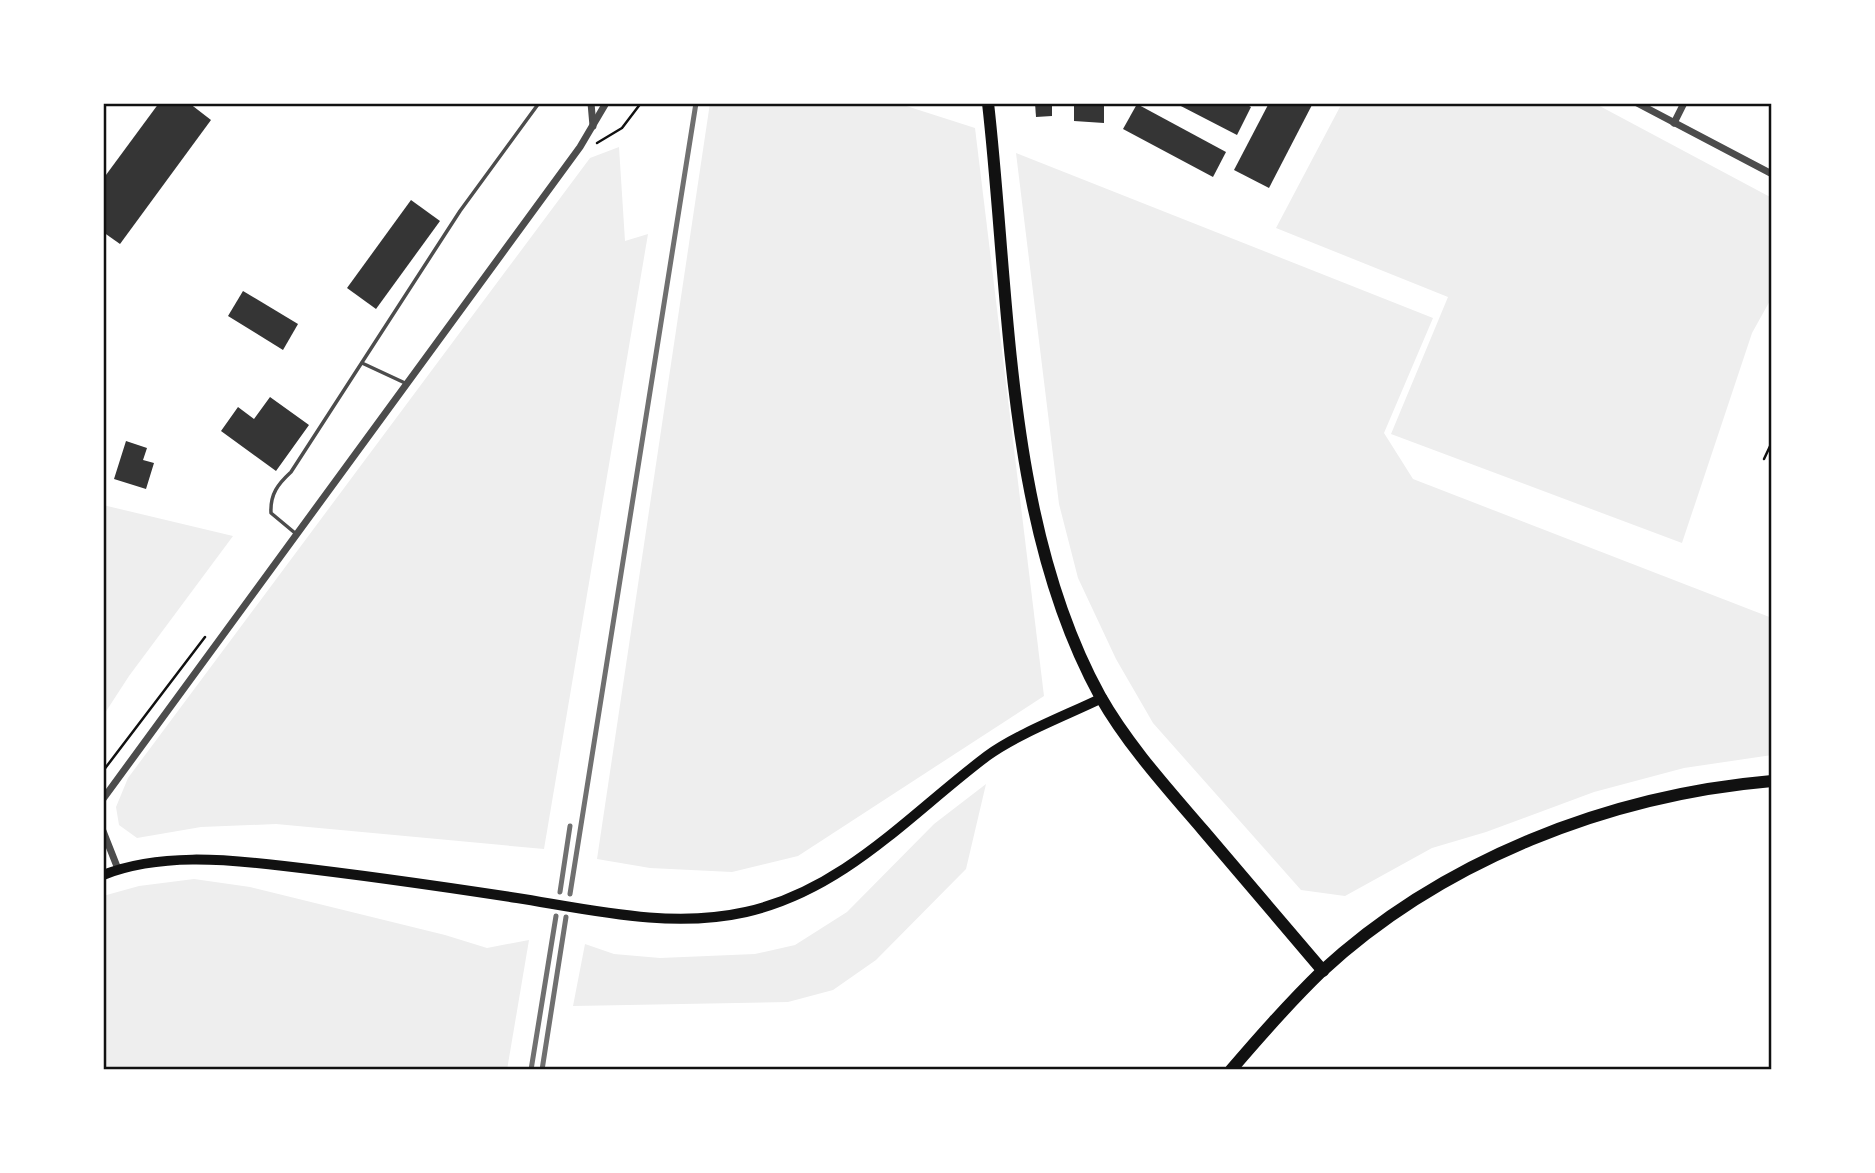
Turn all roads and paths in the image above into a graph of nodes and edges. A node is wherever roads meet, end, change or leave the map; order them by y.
1 (539, 103) edge
2 (591, 103) edge
3 (606, 103) edge
4 (641, 103) edge
5 (988, 103) edge
6 (1637, 103) edge
7 (1684, 103) edge
8 (1674, 123) junction
9 (592, 130) junction
10 (580, 147) junction
11 (1772, 174) edge
12 (362, 363) junction
13 (406, 383) junction
14 (1772, 442) edge
15 (1764, 459) dead end
16 (295, 533) junction
17 (208, 634) dead end
18 (1102, 698) junction
19 (103, 771) edge
20 (1772, 781) edge
21 (103, 799) edge
22 (103, 831) edge
23 (118, 869) junction
24 (103, 875) edge
25 (1323, 971) junction
26 (1231, 1070) edge

1 - 12 lane
2 - 9 street
3 - 9 street
4 - 10 path
5 - 18 main road
6 - 8 street
7 - 8 street
8 - 11 street
9 - 10 street
10 - 13 street
12 - 13 lane
12 - 16 lane
13 - 16 street
14 - 15 path
16 - 21 street
17 - 19 path
18 - 23 main road
18 - 25 main road
20 - 25 main road
22 - 23 street
23 - 24 main road
25 - 26 main road

